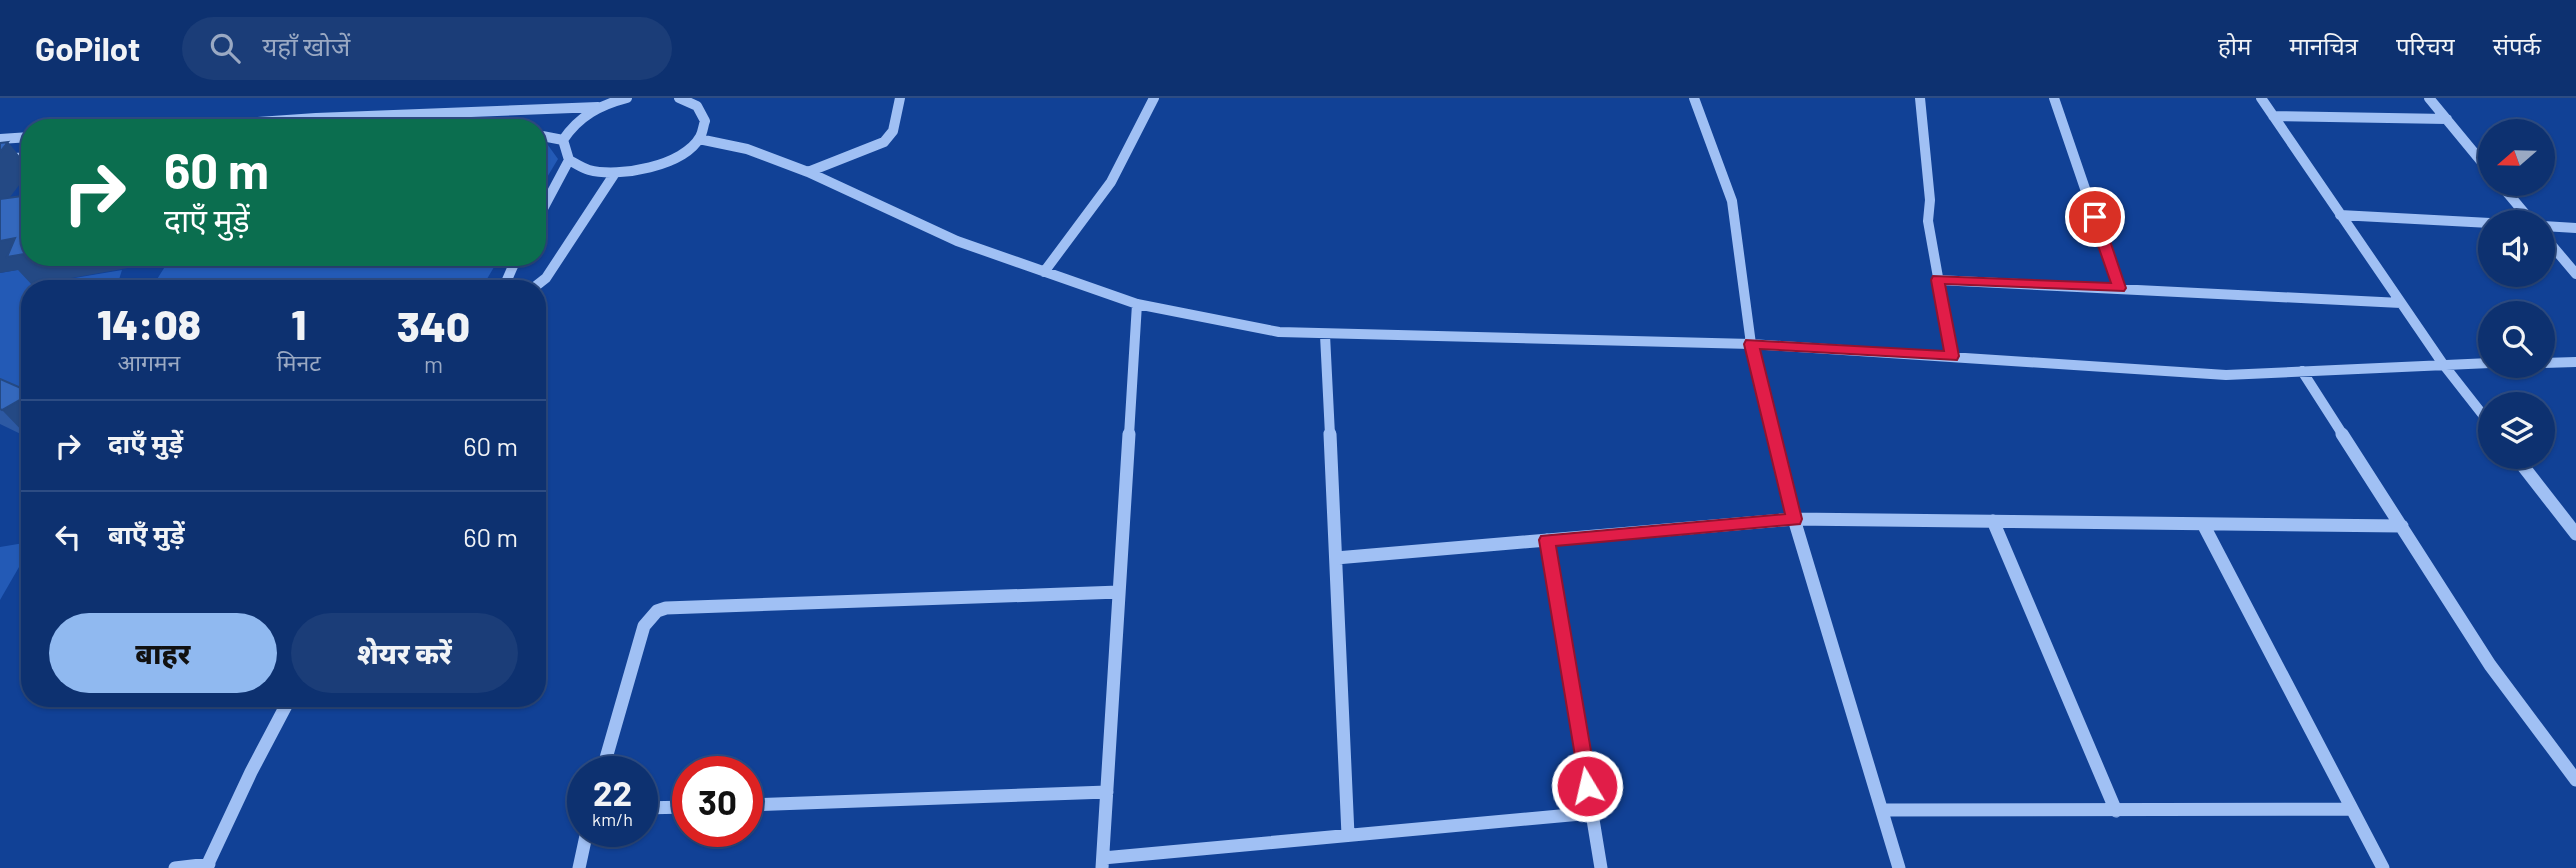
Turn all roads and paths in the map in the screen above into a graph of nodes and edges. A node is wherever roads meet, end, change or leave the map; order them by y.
1 (627, 98) edge
2 (679, 98) edge
3 (900, 98) edge
4 (1154, 98) edge
5 (1694, 98) edge
6 (1920, 98) edge
7 (2054, 98) edge
8 (2261, 98) edge
9 (2429, 98) edge
10 (617, 99) edge
11 (598, 107) junction
12 (2273, 116) junction
13 (302, 119) edge
14 (2447, 119) junction
15 (546, 137) edge
16 (21, 138) edge
17 (0, 139) edge
18 (699, 139) junction
19 (564, 140) junction
20 (2478, 157) edge
21 (21, 158) edge
22 (0, 159) edge
23 (569, 160) junction
24 (615, 173) junction
25 (808, 173) junction
26 (2510, 196) edge
27 (546, 203) edge
28 (2522, 210) edge
29 (2340, 215) junction
30 (2478, 222) edge
31 (2555, 227) edge
32 (2576, 228) edge
33 (2555, 249) edge
34 (1044, 272) junction
35 (2576, 274) edge
36 (544, 280) edge
37 (1937, 280) junction
38 (2119, 288) junction
39 (2401, 303) junction
40 (1137, 304) junction
41 (1325, 335) junction
42 (1751, 344) junction
43 (1952, 356) junction
44 (2576, 362) edge
45 (2478, 363) edge
46 (2555, 363) edge
47 (2443, 364) junction
48 (2301, 371) junction
49 (2478, 409) edge
50 (2525, 469) edge
51 (1794, 519) junction
52 (1993, 522) junction
53 (2203, 524) junction
54 (2402, 526) junction
55 (2576, 534) edge
56 (1547, 540) junction
57 (1336, 558) junction
58 (1119, 592) junction
59 (285, 707) edge
60 (606, 756) edge
61 (2576, 780) edge
62 (1107, 792) junction
63 (763, 804) edge
64 (2352, 809) junction
65 (1882, 810) junction
66 (2116, 811) junction
67 (1592, 813) junction
68 (1348, 835) junction
69 (584, 847) edge
70 (1102, 863) edge
71 (208, 866) edge
72 (175, 868) edge
73 (579, 868) edge
74 (1601, 868) edge
75 (1899, 868) edge
76 (2383, 868) edge

1 - 10 street
2 - 18 street
3 - 25 street
4 - 34 street
5 - 42 street
6 - 37 street
7 - 38 street
8 - 12 street
9 - 14 street
10 - 11 street
11 - 13 street
11 - 19 street
12 - 14 street
12 - 29 street
14 - 20 street
15 - 19 street
16 - 17 street
18 - 24 street
18 - 25 street
19 - 23 street
21 - 22 street
23 - 24 street
23 - 27 street
24 - 36 street
25 - 34 street
26 - 28 street
29 - 30 street
29 - 39 street
31 - 32 street
33 - 35 street
34 - 40 street
37 - 38 street
37 - 43 street
38 - 39 street
39 - 47 street
40 - 41 street
40 - 58 street
41 - 42 street
41 - 57 street
42 - 43 street
42 - 51 street
43 - 48 street
44 - 46 street
45 - 47 street
47 - 48 street
47 - 49 street
48 - 54 street
50 - 55 street
51 - 52 street
51 - 56 street
51 - 65 street
52 - 53 street
52 - 66 street
53 - 54 street
53 - 64 street
54 - 61 street
56 - 57 street
56 - 67 street
57 - 68 street
58 - 60 street
58 - 62 street
59 - 71 street
62 - 63 street
62 - 70 street
64 - 66 street
64 - 76 street
65 - 66 street
65 - 75 street
67 - 68 street
67 - 74 street
68 - 70 street
69 - 73 street
71 - 72 street

